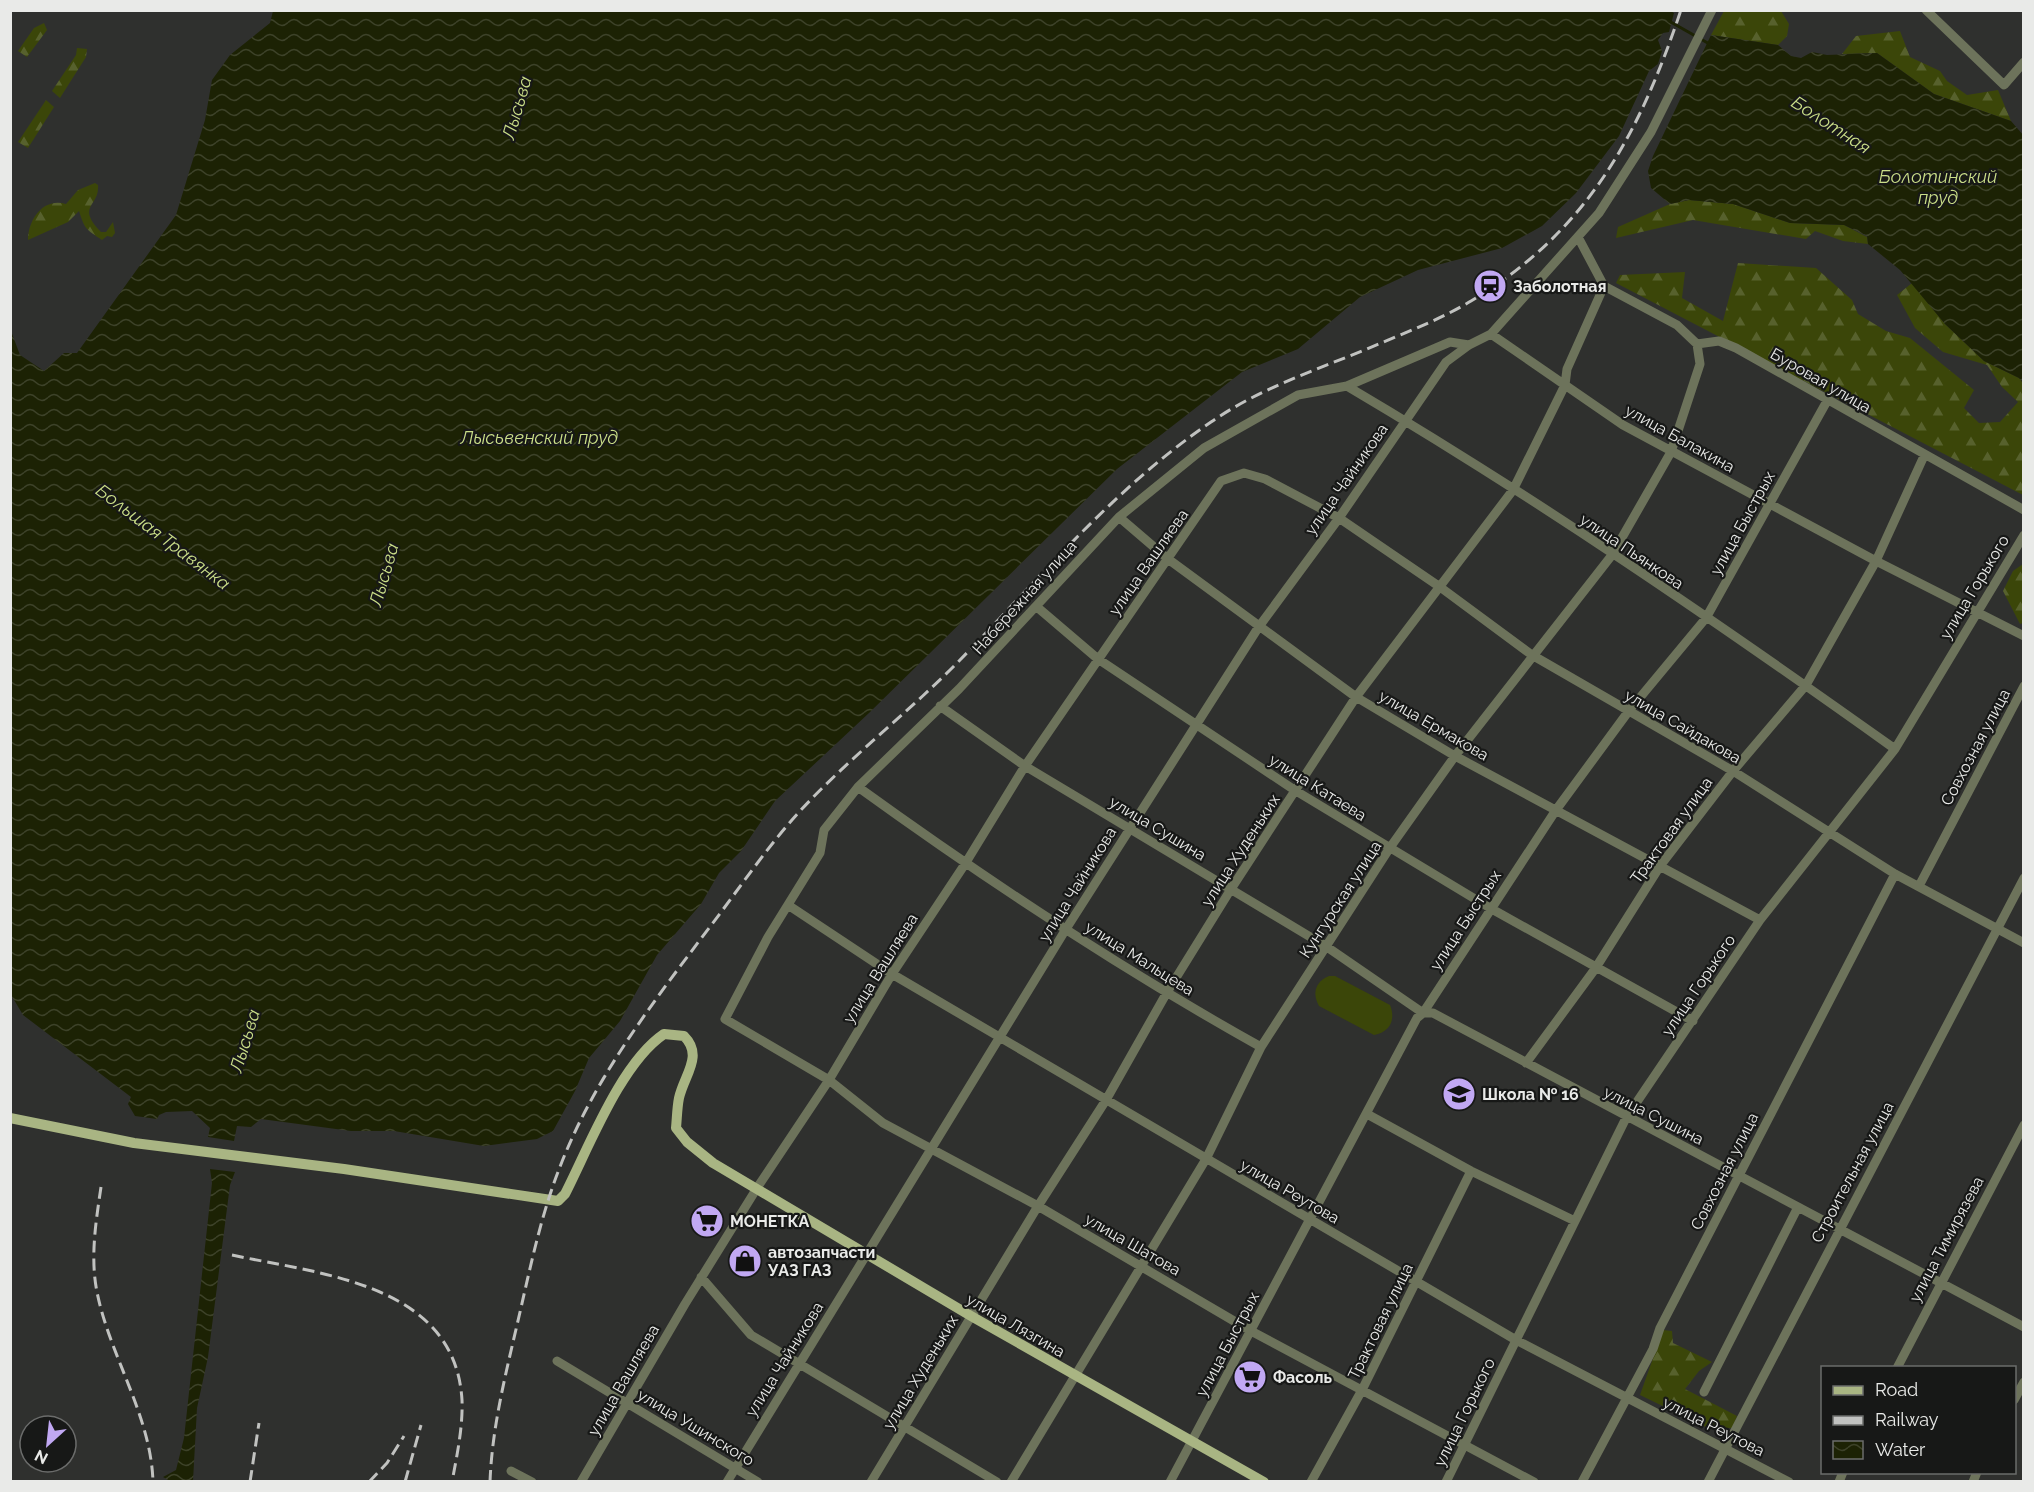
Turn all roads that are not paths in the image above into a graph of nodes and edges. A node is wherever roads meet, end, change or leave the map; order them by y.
1 (1926, 10) edge
2 (1710, 13) edge
3 (2024, 62) edge
4 (1578, 237) junction
5 (1604, 286) junction
6 (1491, 334) junction
7 (1697, 344) junction
8 (1469, 345) junction
9 (1565, 385) junction
10 (1347, 386) junction
11 (1827, 401) junction
12 (1406, 420) junction
13 (1671, 452) junction
14 (1924, 456) junction
15 (1221, 481) joint
16 (1513, 490) junction
17 (1770, 505) junction
18 (2024, 510) edge
19 (1119, 517) junction
20 (1339, 518) junction
21 (2024, 535) edge
22 (1612, 555) junction
23 (1168, 559) junction
24 (1876, 561) junction
25 (1440, 587) junction
26 (1037, 608) junction
27 (1976, 611) junction
28 (1706, 618) junction
29 (1258, 628) junction
30 (2024, 636) edge
31 (1532, 655) junction
32 (1098, 659) junction
33 (1806, 685) junction
34 (2024, 686) edge
35 (1356, 697) junction
36 (940, 706) junction
37 (1628, 712) junction
38 (1197, 727) junction
39 (1896, 749) junction
40 (1455, 756) junction
41 (1025, 766) junction
42 (1733, 771) junction
43 (858, 788) junction
44 (1296, 791) junction
45 (1556, 810) junction
46 (1130, 829) junction
47 (1829, 832) junction
48 (1389, 849) junction
49 (965, 864) junction
50 (1660, 866) junction
51 (1895, 874) junction
52 (2024, 878) edge
53 (1919, 886) junction
54 (1231, 889) junction
55 (788, 905) junction
56 (1490, 908) junction
57 (1760, 920) junction
58 (1066, 929) junction
59 (1997, 929) junction
60 (2024, 944) edge
61 (1327, 947) junction
62 (1595, 969) junction
63 (892, 974) junction
64 (1166, 993) junction
65 (1424, 1013) junction
66 (725, 1019) joint
67 (1693, 1021) junction
68 (1001, 1037) junction
69 (1261, 1047) junction
70 (1526, 1063) junction
71 (829, 1080) junction
72 (1106, 1100) junction
73 (1367, 1114) junction
74 (10, 1118) edge
75 (1626, 1118) junction
76 (2024, 1125) edge
77 (932, 1148) junction
78 (1206, 1160) junction
79 (1471, 1171) junction
80 (1739, 1175) junction
81 (757, 1188) junction
82 (1038, 1206) junction
83 (1798, 1207) junction
84 (1310, 1220) junction
85 (1575, 1221) junction
86 (1839, 1229) junction
87 (867, 1254) junction
88 (1140, 1266) junction
89 (701, 1277) junction
90 (1416, 1281) junction
91 (1939, 1284) junction
92 (971, 1317) junction
93 (2024, 1327) edge
94 (1251, 1331) junction
95 (1516, 1340) junction
96 (557, 1361) dead end
97 (799, 1363) junction
98 (1898, 1366) edge
99 (1077, 1376) junction
100 (2024, 1382) edge
101 (1362, 1390) junction
102 (1704, 1392) dead end
103 (2016, 1396) edge
104 (1627, 1398) junction
105 (626, 1404) junction
106 (904, 1427) junction
107 (1192, 1441) junction
108 (1465, 1445) junction
109 (1725, 1449) junction
110 (735, 1467) junction
111 (512, 1471) dead end
112 (532, 1482) edge
113 (581, 1482) edge
114 (727, 1482) edge
115 (758, 1482) edge
116 (871, 1482) edge
117 (997, 1482) edge
118 (1011, 1482) edge
119 (1170, 1482) edge
120 (1264, 1482) edge
121 (1311, 1482) edge
122 (1446, 1482) edge
123 (1534, 1482) edge
124 (1582, 1482) edge
125 (1708, 1482) edge
126 (1789, 1482) edge

1 - 3 street
2 - 4 street
4 - 5 street
4 - 6 street
5 - 7 street
5 - 9 street, улица Худеньких
6 - 8 street, улица Чайникова
6 - 9 street, улица Балакина
7 - 11 street, Буровая улица
7 - 13 street, Кунгурская улица
8 - 10 street, Набережная улица
8 - 12 street, улица Чайникова
9 - 13 street, улица Балакина
9 - 16 street, улица Худеньких
10 - 12 street, улица Пьянкова
10 - 19 street, Набережная улица
11 - 14 street, Буровая улица
11 - 17 street, улица Быстрых
12 - 16 street, улица Пьянкова
12 - 20 street, улица Чайникова
13 - 17 street, улица Балакина
13 - 22 street, Кунгурская улица
14 - 18 street, Буровая улица
14 - 24 street, Трактовая улица
15 - 20 street, улица Сайдакова
15 - 23 street, улица Вашляева
16 - 22 street, улица Пьянкова
16 - 25 street, улица Худеньких
17 - 24 street, улица Балакина
17 - 28 street, улица Быстрых
19 - 23 street, улица Ермакова
19 - 26 street, Набережная улица
20 - 25 street, улица Сайдакова
20 - 29 street, улица Чайникова
21 - 27 street, улица Горького
22 - 28 street, улица Пьянкова
22 - 31 street, Кунгурская улица
23 - 29 street, улица Ермакова
23 - 32 street, улица Вашляева
24 - 27 street, улица Балакина
24 - 33 street, Трактовая улица
25 - 31 street, улица Сайдакова
25 - 35 street, улица Худеньких
26 - 32 street, улица Катаева
26 - 36 street, Набережная улица
27 - 30 street, улица Балакина
27 - 39 street, улица Горького
28 - 33 street, улица Пьянкова
28 - 37 street, улица Быстрых
29 - 35 street, улица Ермакова
29 - 38 street, улица Чайникова
31 - 37 street, улица Сайдакова
31 - 40 street, Кунгурская улица
32 - 38 street, улица Катаева
32 - 41 street, улица Вашляева
33 - 39 street, улица Пьянкова
33 - 42 street, Трактовая улица
34 - 53 street, Совхозная улица
35 - 40 street, улица Ермакова
35 - 44 street, улица Худеньких
36 - 41 street, улица Сушина
36 - 43 street, Набережная улица
37 - 42 street, улица Сайдакова
37 - 45 street, улица Быстрых
38 - 44 street, улица Катаева
38 - 46 street, улица Чайникова
39 - 47 street, улица Горького
40 - 45 street, улица Ермакова
40 - 48 street, Кунгурская улица
41 - 46 street, улица Сушина
41 - 49 street, улица Вашляева
42 - 47 street, улица Сайдакова
42 - 50 street, Трактовая улица
43 - 49 street, улица Мальцева
43 - 55 street, Набережная улица
44 - 48 street, улица Катаева
44 - 54 street, улица Худеньких
45 - 50 street, улица Ермакова
45 - 56 street, улица Быстрых
46 - 54 street, улица Сушина
46 - 58 street, улица Чайникова
47 - 51 street, улица Сайдакова
47 - 57 street, улица Горького
48 - 56 street, улица Катаева
48 - 61 street, Кунгурская улица
49 - 58 street, улица Мальцева
49 - 63 street, улица Вашляева
50 - 57 street, улица Ермакова
50 - 62 street, Трактовая улица
51 - 53 street, улица Сайдакова
51 - 80 street, Совхозная улица
52 - 59 street, Строительная улица
53 - 59 street, улица Сайдакова
54 - 61 street, улица Сушина
54 - 64 street, улица Худеньких
55 - 63 street, улица Реутова
55 - 66 street, Набережная улица
56 - 62 street, улица Катаева
56 - 65 street, улица Быстрых
57 - 67 street, улица Горького
58 - 64 street, улица Мальцева
58 - 68 street, улица Чайникова
59 - 60 street, улица Сайдакова
59 - 86 street, Строительная улица
61 - 65 street, улица Сушина
61 - 69 street, Кунгурская улица
62 - 67 street, улица Катаева
62 - 70 street, Трактовая улица
63 - 68 street, улица Реутова
63 - 71 street, улица Вашляева
64 - 69 street, улица Мальцева
64 - 72 street, улица Худеньких
65 - 70 street, улица Сушина
65 - 73 street, улица Быстрых
66 - 71 street, улица Шатова
67 - 75 street, улица Горького
68 - 72 street, улица Реутова
68 - 77 street, улица Чайникова
69 - 78 street, Кунгурская улица
70 - 75 street, улица Сушина
71 - 77 street, улица Шатова
71 - 81 street, улица Вашляева
72 - 78 street, улица Реутова
72 - 82 street, улица Худеньких
73 - 79 street
73 - 84 street, улица Быстрых
74 - 81 main road, улица Лязгина
75 - 80 street, улица Сушина
75 - 85 street, улица Горького
76 - 91 street, улица Тимирязева
77 - 82 street, улица Шатова
77 - 87 street, улица Чайникова
78 - 84 street, улица Реутова
78 - 88 street, Кунгурская улица
79 - 85 street
79 - 90 street, Трактовая улица
80 - 83 street, улица Сушина
80 - 104 street, Совхозная улица
81 - 87 main road, улица Лязгина
81 - 89 street, улица Вашляева
82 - 88 street, улица Шатова
82 - 92 street, улица Худеньких
83 - 86 street, улица Сушина
83 - 102 street
84 - 90 street, улица Реутова
84 - 94 street, улица Быстрых
85 - 95 street, улица Горького
86 - 91 street, улица Сушина
86 - 109 street, Строительная улица
87 - 92 main road, улица Лязгина
87 - 97 street, улица Чайникова
88 - 94 street, улица Шатова
88 - 99 street, Кунгурская улица
89 - 97 street
89 - 105 street, улица Вашляева
90 - 95 street, улица Реутова
90 - 101 street, Трактовая улица
91 - 93 street, улица Сушина
91 - 98 street, улица Тимирязева
92 - 99 main road, улица Лязгина
92 - 106 street, улица Худеньких
94 - 101 street, улица Шатова
94 - 107 street, улица Быстрых
95 - 104 street, улица Реутова
95 - 108 street, улица Горького
96 - 105 street, улица Ушинского
97 - 106 street
97 - 110 street, улица Чайникова
99 - 107 main road, улица Лязгина
99 - 118 street, Кунгурская улица
100 - 103 street
101 - 108 street, улица Шатова
101 - 121 street, Трактовая улица
104 - 109 street, улица Реутова
104 - 124 street, Совхозная улица
105 - 110 street, улица Ушинского
105 - 113 street, улица Вашляева
106 - 116 street, улица Худеньких
106 - 117 street
107 - 119 street, улица Быстрых
107 - 120 main road, улица Лязгина
108 - 122 street, улица Горького
108 - 123 street, улица Шатова
109 - 125 street, Строительная улица
109 - 126 street, улица Реутова
110 - 114 street, улица Чайникова
110 - 115 street, улица Ушинского
111 - 112 street

